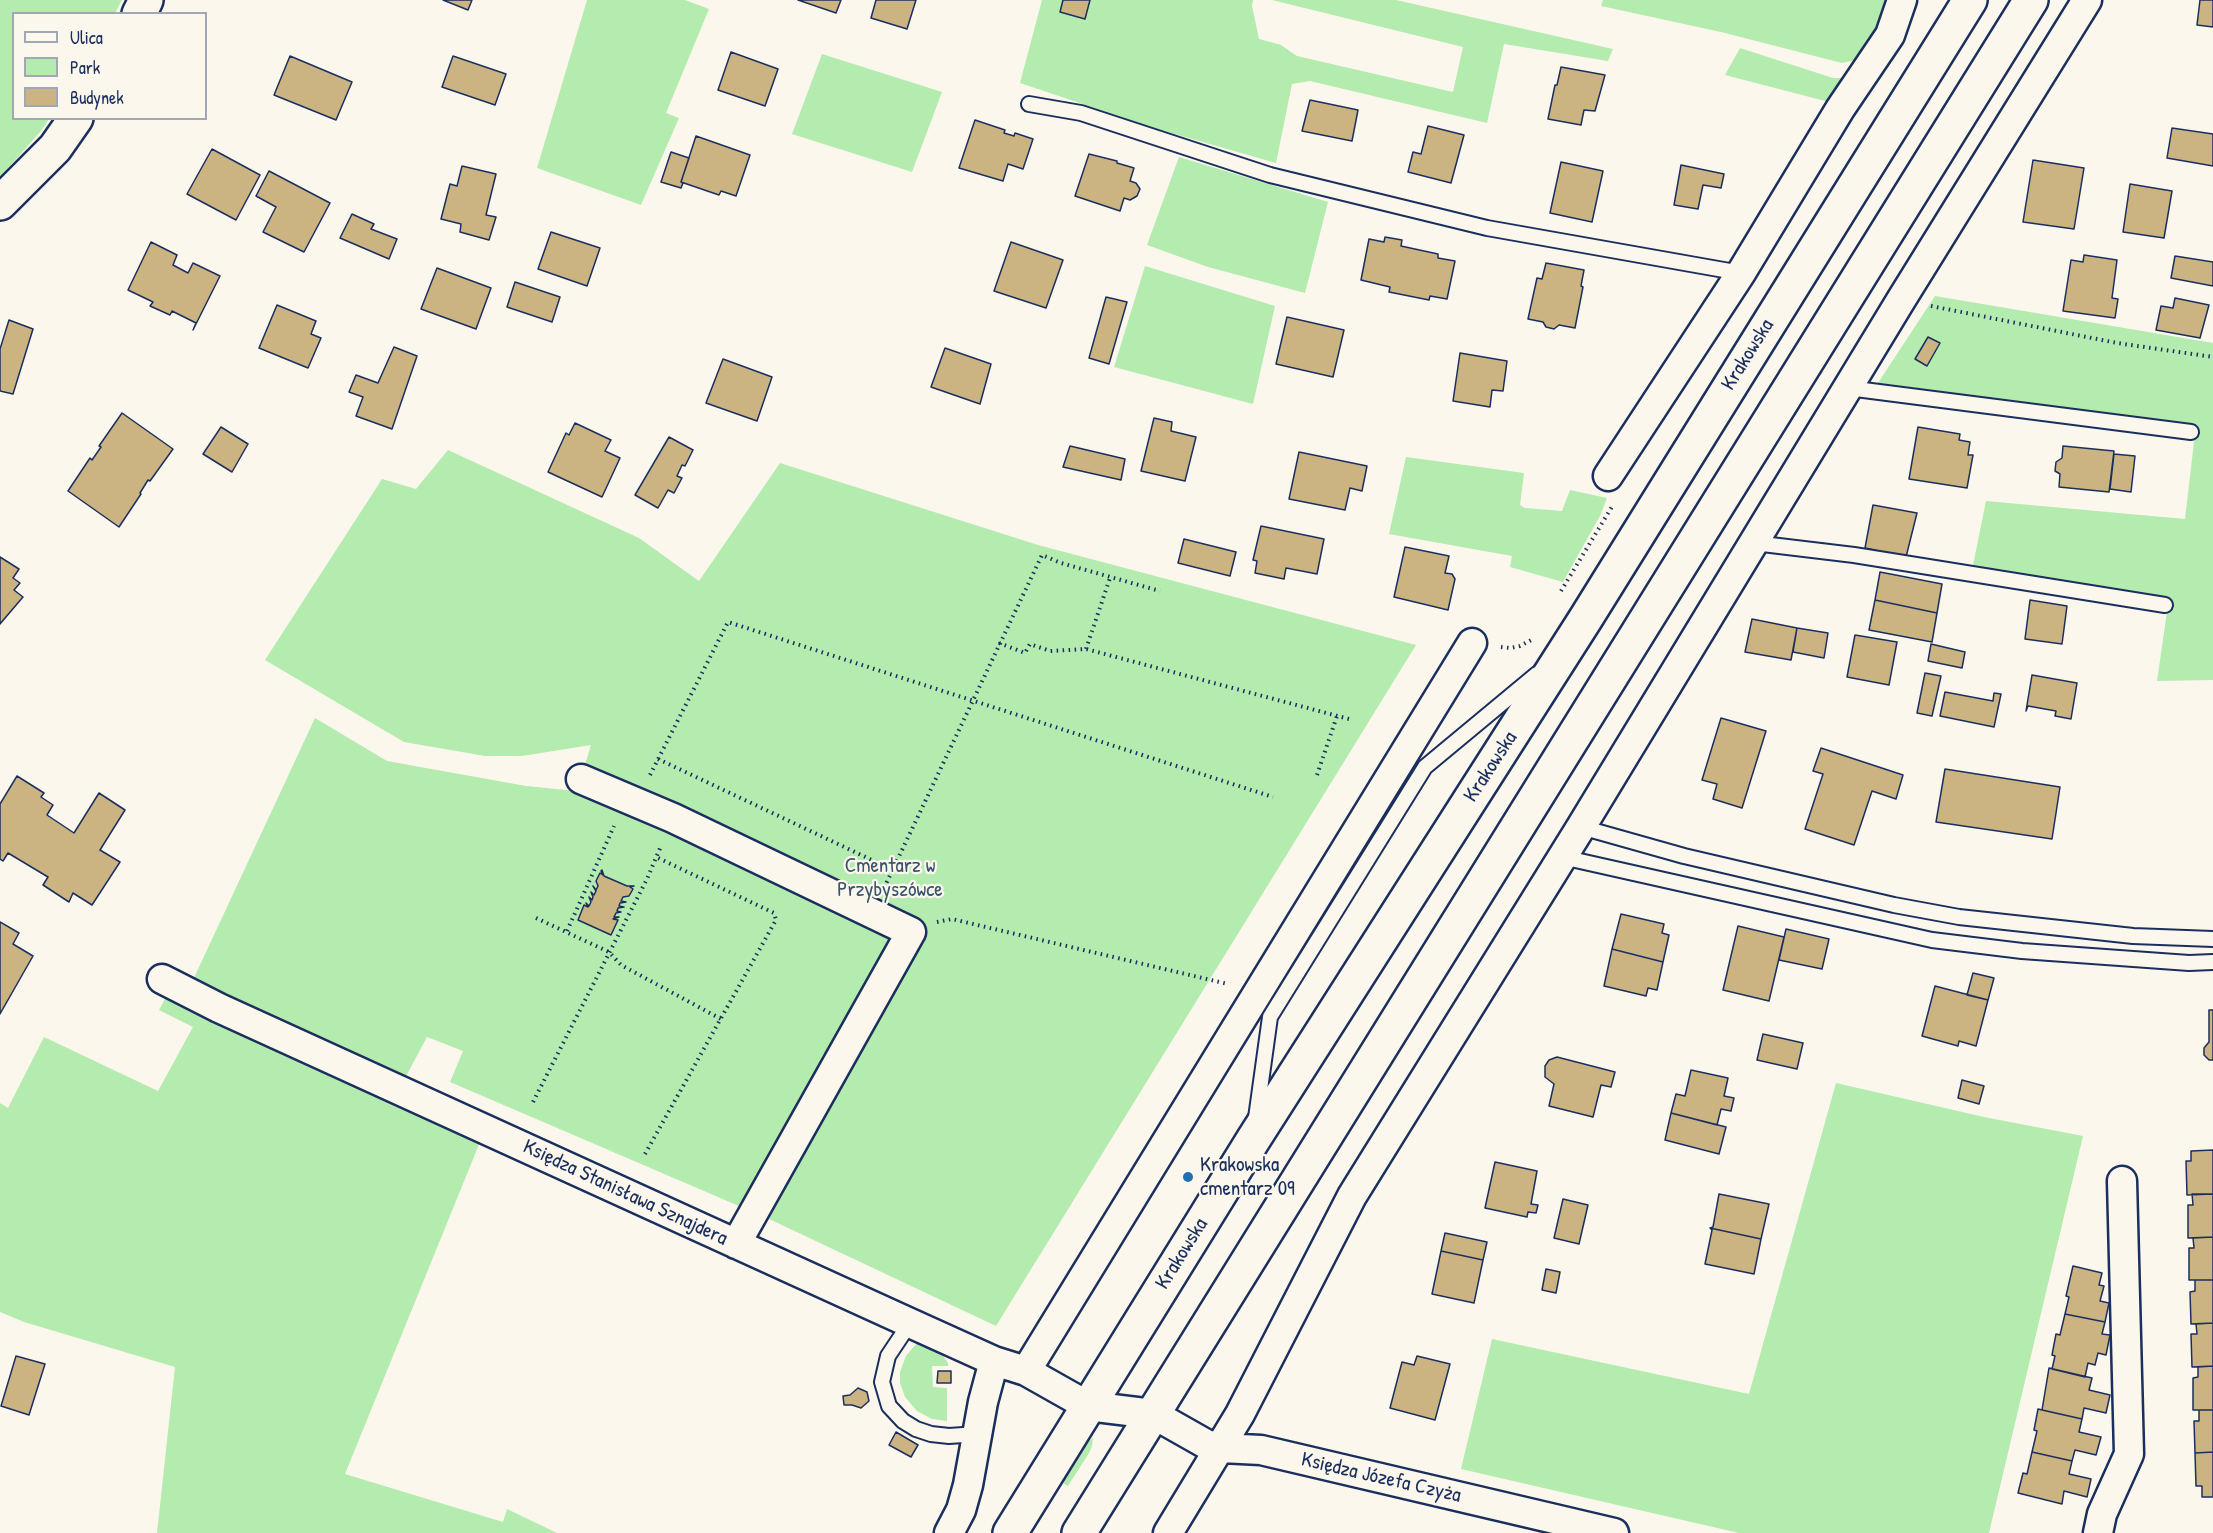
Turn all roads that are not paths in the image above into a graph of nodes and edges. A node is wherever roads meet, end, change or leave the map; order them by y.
1 (1902, 0) edge
2 (1970, 0) edge
3 (2031, 0) edge
4 (2087, 0) edge
5 (1029, 104) dead end
6 (75, 120) edge
7 (0, 203) edge
8 (1741, 273) junction
9 (1848, 388) junction
10 (2191, 432) dead end
11 (1608, 476) road end
12 (1754, 543) junction
13 (2166, 605) dead end
14 (1472, 643) road end
15 (1566, 650) junction
16 (1425, 767) junction
17 (581, 779) dead end
18 (1370, 808) junction
19 (1581, 827) junction
20 (1562, 857) junction
21 (2213, 939) edge
22 (2213, 962) edge
23 (162, 979) dead end
24 (1253, 1140) junction
25 (2121, 1181) dead end
26 (736, 1244) junction
27 (910, 1323) junction
28 (994, 1361) junction
29 (1026, 1371) junction
30 (1088, 1406) junction
31 (1153, 1414) junction
32 (978, 1434) junction
33 (1221, 1448) junction
34 (949, 1533) edge
35 (1010, 1533) edge
36 (1079, 1533) edge
37 (1168, 1533) edge
38 (1614, 1533) edge
39 (2098, 1533) edge

1 - 8 street
2 - 15 main road, Krakowska
3 - 31 main road
4 - 9 street
5 - 8 lane
6 - 7 main road
8 - 11 street
9 - 10 lane
9 - 12 street
12 - 13 lane
12 - 19 street
14 - 18 street
15 - 16 lane
15 - 24 main road, Krakowska
16 - 18 lane
16 - 24 lane
17 - 26 street
18 - 29 street
19 - 20 street
19 - 21 lane
20 - 22 lane
20 - 33 street
23 - 26 street, Księdza Stanisława Sznajdera
24 - 30 main road, Krakowska
25 - 39 street
26 - 27 street, Księdza Stanisława Sznajdera
27 - 28 street, Księdza Stanisława Sznajdera
27 - 32 lane
28 - 29 street, Księdza Stanisława Sznajdera
28 - 32 street
29 - 30 street, Księdza Stanisława Sznajdera
30 - 31 street
30 - 35 main road, Krakowska
31 - 33 street, Księdza Józefa Czyża
31 - 36 main road
32 - 34 street
33 - 37 street
33 - 38 street, Księdza Józefa Czyża

